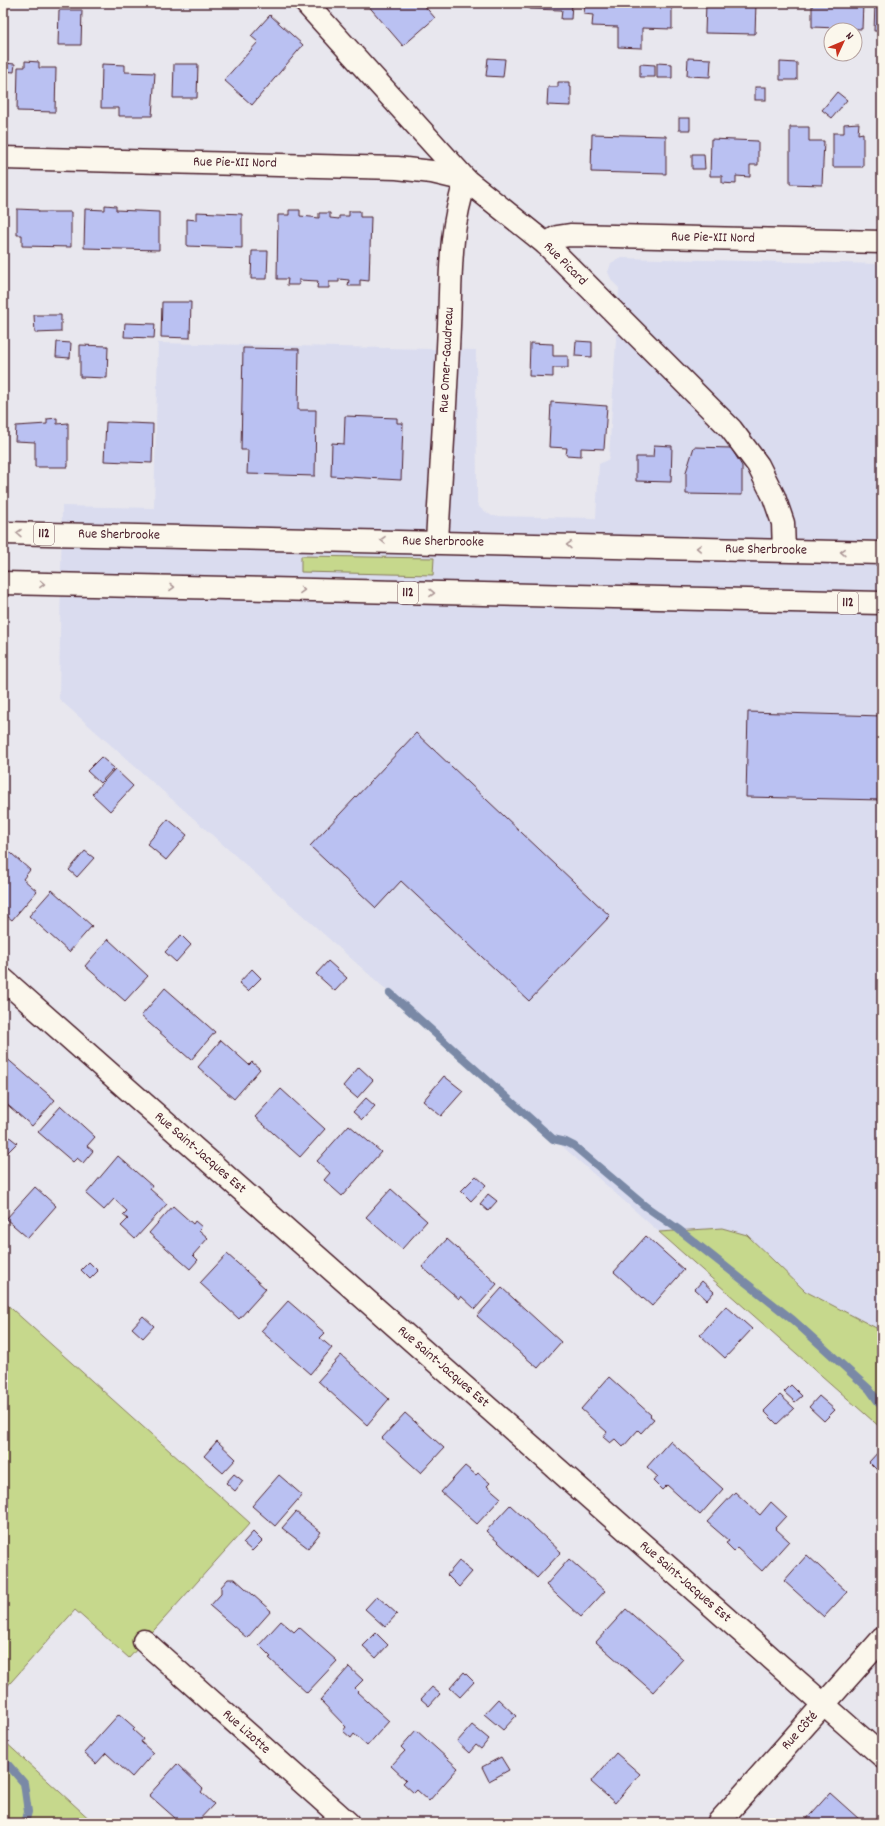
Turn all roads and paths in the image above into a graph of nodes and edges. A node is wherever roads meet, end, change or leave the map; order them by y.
1 (306, 3) edge
2 (3, 158) edge
3 (466, 180) junction
4 (882, 242) edge
5 (546, 244) junction
6 (3, 533) edge
7 (438, 541) junction
8 (784, 550) junction
9 (882, 553) edge
10 (3, 583) edge
11 (882, 603) edge
12 (3, 979) edge
13 (882, 1639) edge
14 (144, 1641) dead end
15 (824, 1704) junction
16 (882, 1756) edge
17 (348, 1823) edge
18 (718, 1823) edge

1 - 3 street, Rue Picard
2 - 3 street, Rue Pie-XII Nord
3 - 5 street, Rue Picard
3 - 7 street, Rue Omer-Gaudreau
4 - 5 street, Rue Pie-XII Nord
5 - 8 street, Rue Picard
7 -> 6 street, Rue Sherbrooke / 112
8 -> 7 street, Rue Sherbrooke / 112
9 -> 8 street, Rue Sherbrooke / 112
10 -> 11 street, 112
12 - 15 street, Rue Saint-Jacques Est
13 - 15 street, Rue Côté
14 - 17 street, Rue Lizotte
15 - 16 street, Rue Saint-Jacques Est
15 - 18 street, Rue Côté

